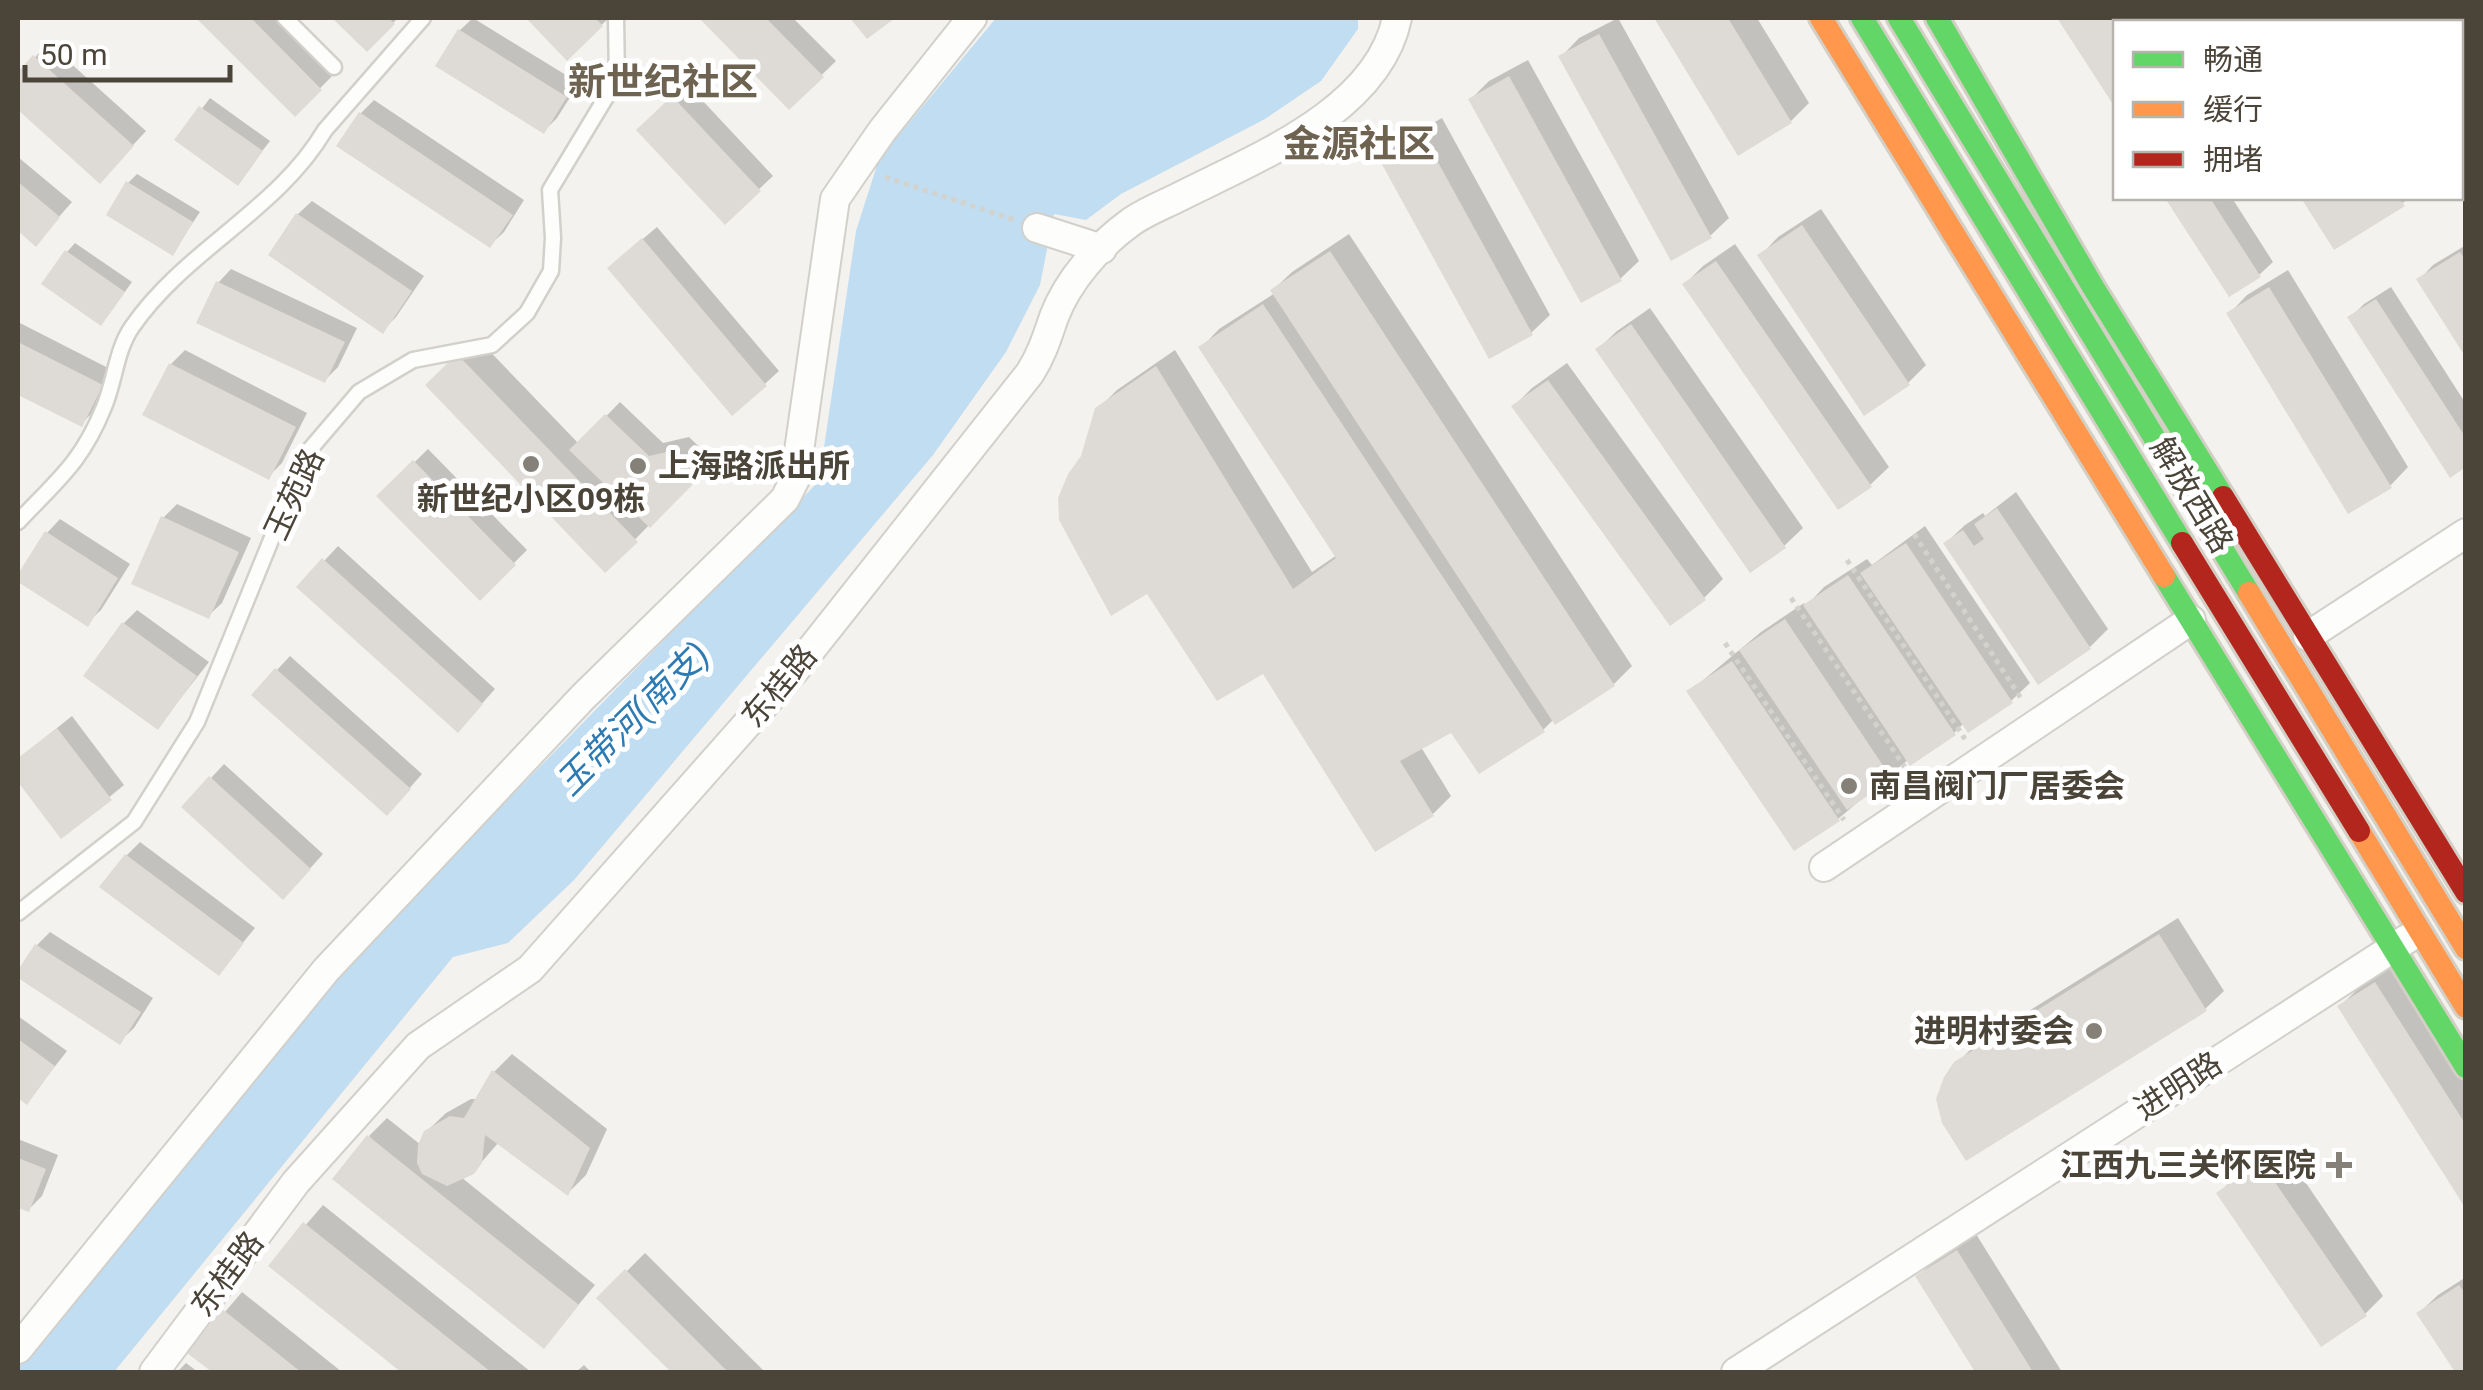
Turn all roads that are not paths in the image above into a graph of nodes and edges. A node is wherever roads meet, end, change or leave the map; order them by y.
1 (285, 18) edge
2 (424, 18) edge
3 (616, 18) edge
4 (972, 18) edge
5 (1397, 18) edge
6 (1821, 18) edge
7 (1862, 18) edge
8 (1899, 18) edge
9 (1937, 18) edge
10 (334, 68) dead end
11 (858, 168) junction
12 (885, 176) road end
13 (1037, 228) road end
14 (1102, 250) junction
15 (18, 522) edge
16 (2466, 533) edge
17 (2190, 620) junction
18 (2308, 636) junction
19 (1824, 867) dead end
20 (2466, 892) edge
21 (18, 913) edge
22 (2420, 932) junction
23 (2392, 948) junction
24 (2466, 948) edge
25 (2466, 1007) edge
26 (2466, 1067) edge
27 (18, 1350) edge
28 (154, 1372) edge
29 (1736, 1372) edge

1 - 10 lane
2 - 15 lane
3 - 21 lane, 玉苑路
4 - 11 street
5 - 14 street, 东桂路
6 - 17 main road
7 - 22 main road, 解放西路
8 - 24 main road, 解放西路
9 - 18 main road
11 - 12 street
11 - 27 street
13 - 14 street
14 - 28 street, 东桂路
16 - 18 street
17 - 19 street
17 - 23 main road
18 - 20 main road
22 - 23 street, 进明路
22 - 25 main road, 解放西路
23 - 26 main road
23 - 29 street, 进明路

